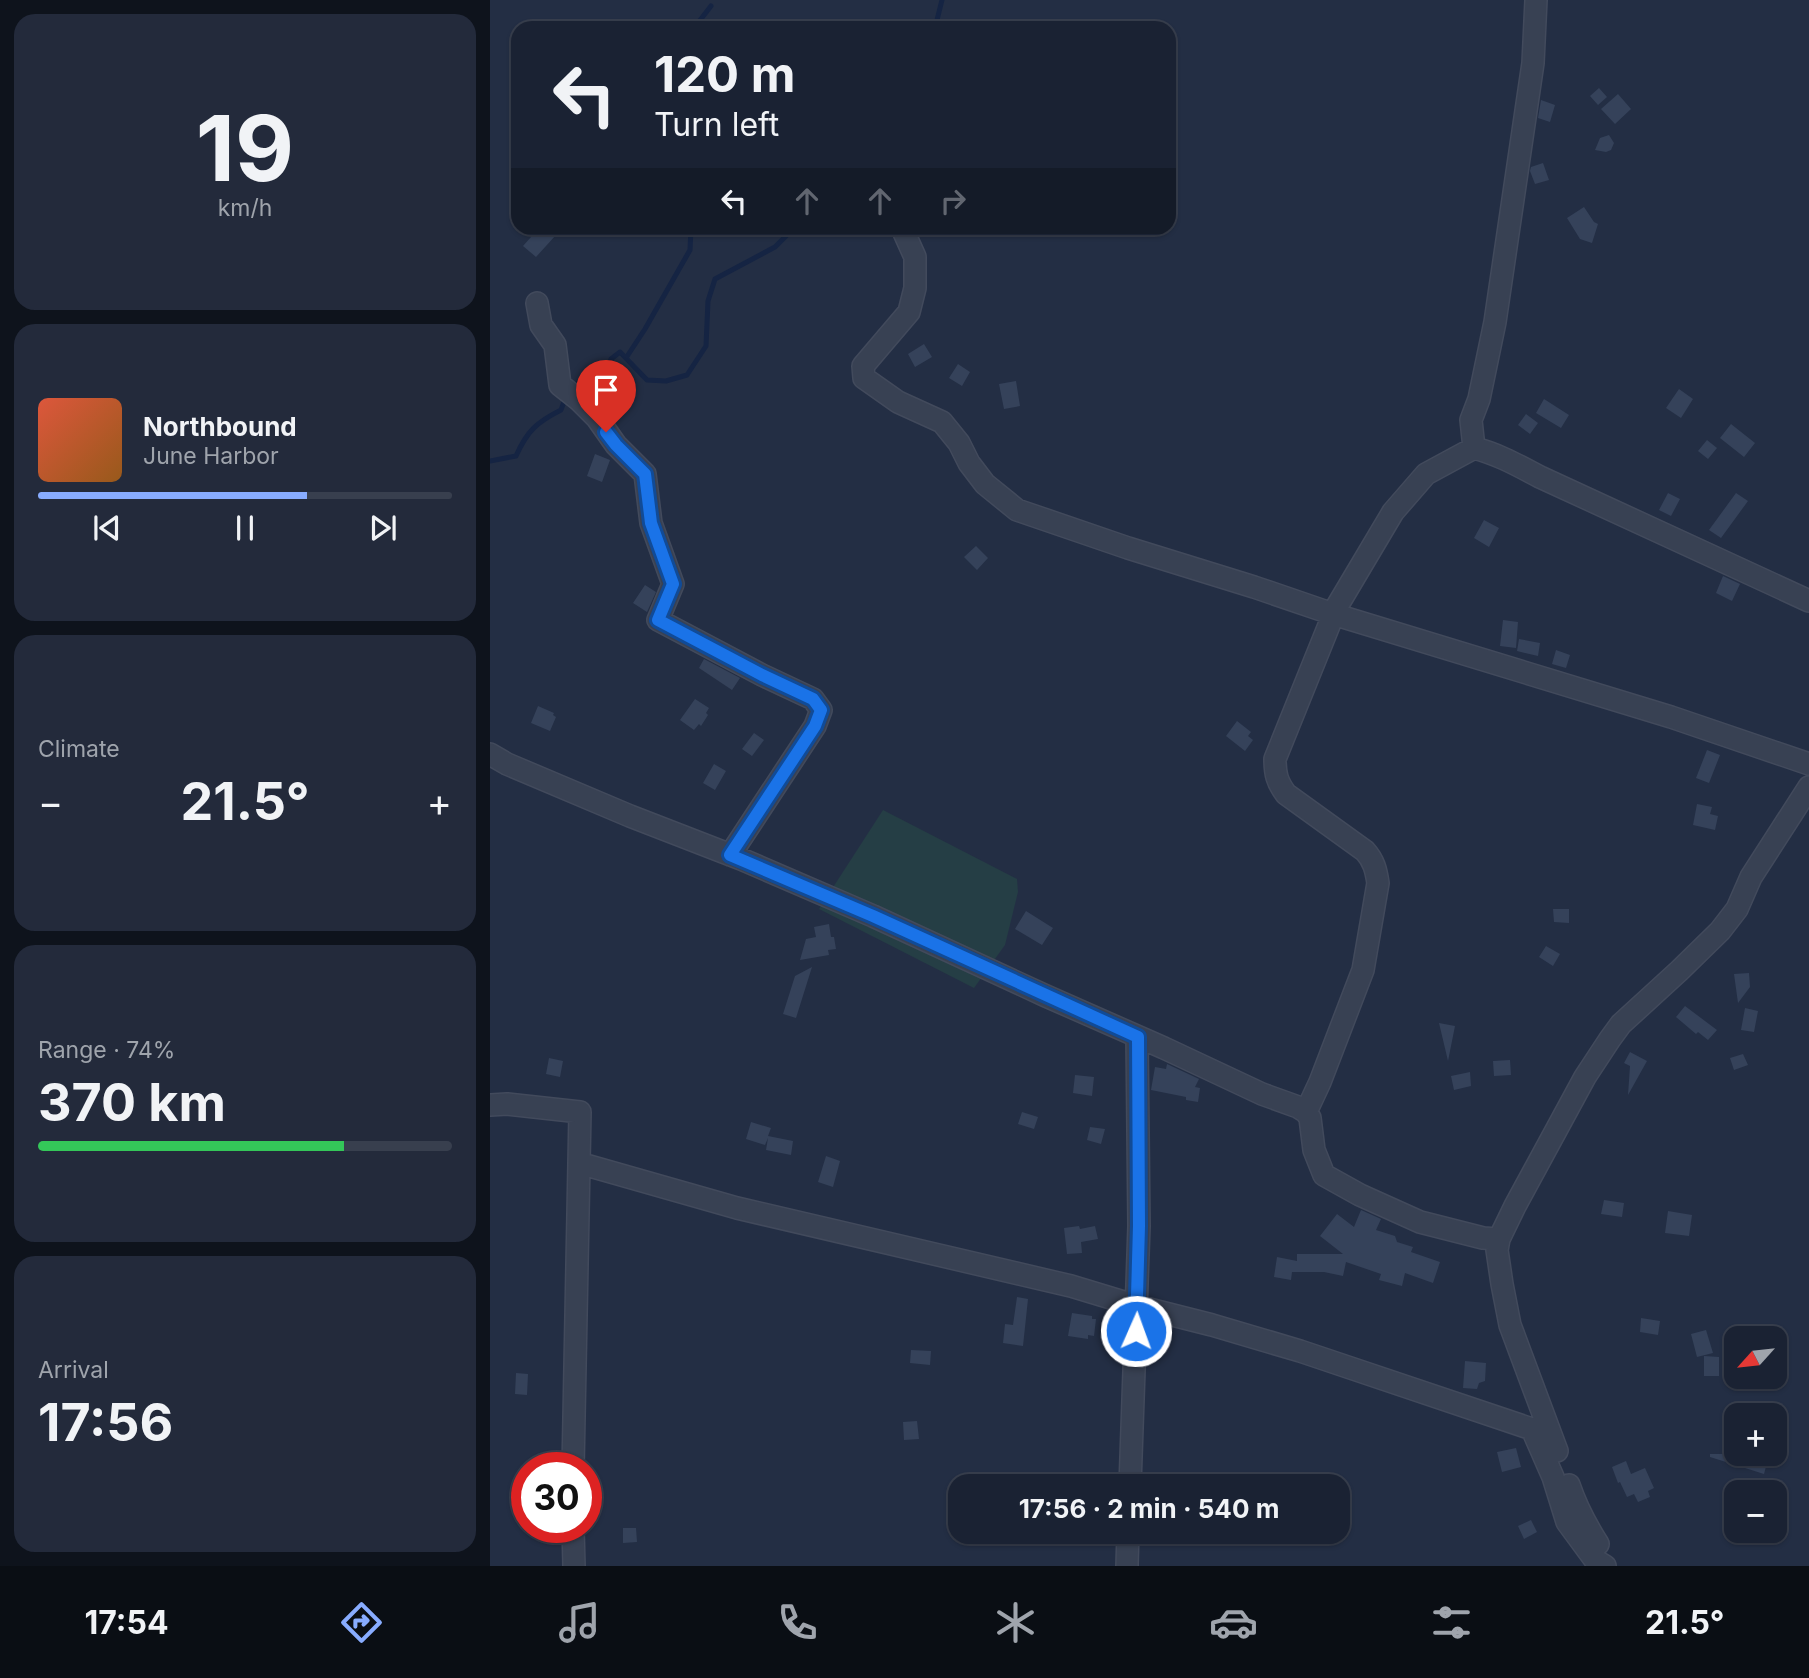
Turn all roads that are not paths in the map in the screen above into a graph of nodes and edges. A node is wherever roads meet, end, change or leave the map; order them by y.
1 (1536, 0) edge
2 (905, 235) edge
3 (537, 303) dead end
4 (1474, 449) junction
5 (1809, 601) edge
6 (1333, 614) junction
7 (490, 754) edge
8 (1809, 764) edge
9 (1809, 787) edge
10 (730, 855) junction
11 (1138, 1037) junction
12 (490, 1105) edge
13 (1306, 1112) junction
14 (579, 1163) junction
15 (1499, 1240) junction
16 (1137, 1306) junction
17 (573, 1452) edge
18 (1130, 1474) edge
19 (573, 1543) edge
20 (1128, 1544) edge
21 (574, 1566) edge
22 (1127, 1566) edge
23 (1605, 1566) edge
24 (1613, 1566) edge

1 - 4 street
2 - 6 street
3 - 10 street
4 - 5 street
4 - 6 street
6 - 8 street
6 - 13 street
7 - 10 street
9 - 15 street
10 - 11 street
11 - 13 street
11 - 16 street
12 - 14 street
13 - 15 street
14 - 16 street
14 - 17 street
15 - 24 street
16 - 18 street
16 - 23 street
19 - 21 street
20 - 22 street

